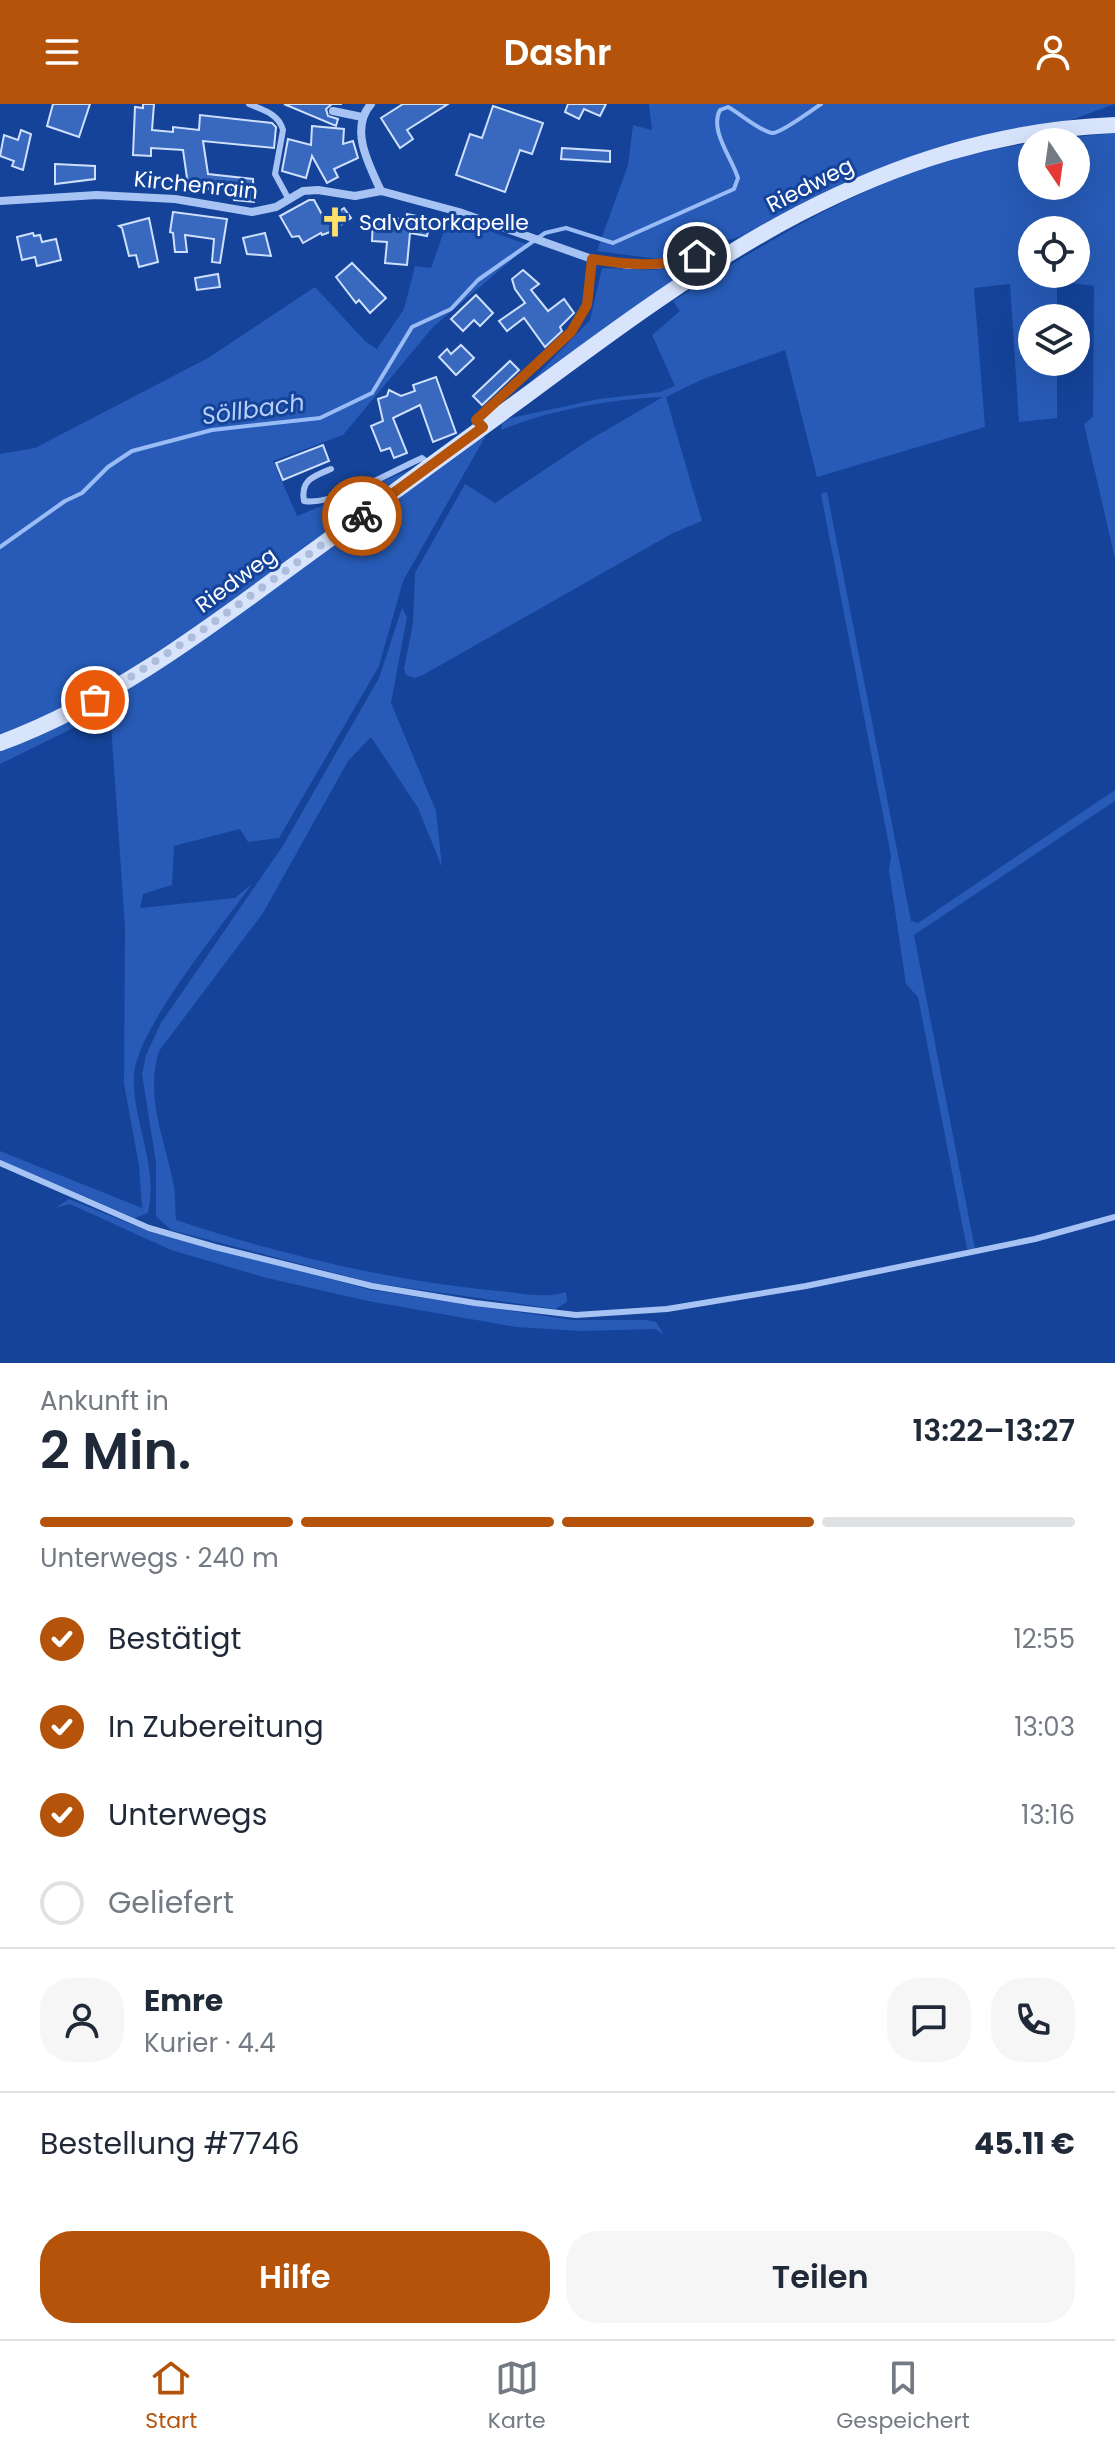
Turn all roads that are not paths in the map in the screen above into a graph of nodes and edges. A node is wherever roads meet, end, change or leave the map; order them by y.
1 (249, 104) edge
2 (371, 104) edge
3 (333, 111) dead end
4 (362, 117) junction
5 (1115, 125) edge
6 (381, 191) junction
7 (288, 198) junction
8 (0, 201) edge
9 (728, 255) junction
10 (592, 259) junction
11 (483, 427) junction
12 (431, 465) junction
13 (331, 469) dead end
14 (0, 743) edge
15 (0, 1163) edge
16 (1115, 1217) edge

1 - 7 lane
2 - 4 street
3 - 4 street
4 - 6 street
5 - 9 main road, Riedweg
6 - 7 street, Kirchenrain
6 - 10 street
7 - 8 street, Kirchenrain
9 - 10 street
9 - 11 main road, Riedweg
10 - 11 street, Riedweg
11 - 12 main road, Riedweg
12 - 13 lane
12 - 14 main road, Riedweg
15 - 16 lane

